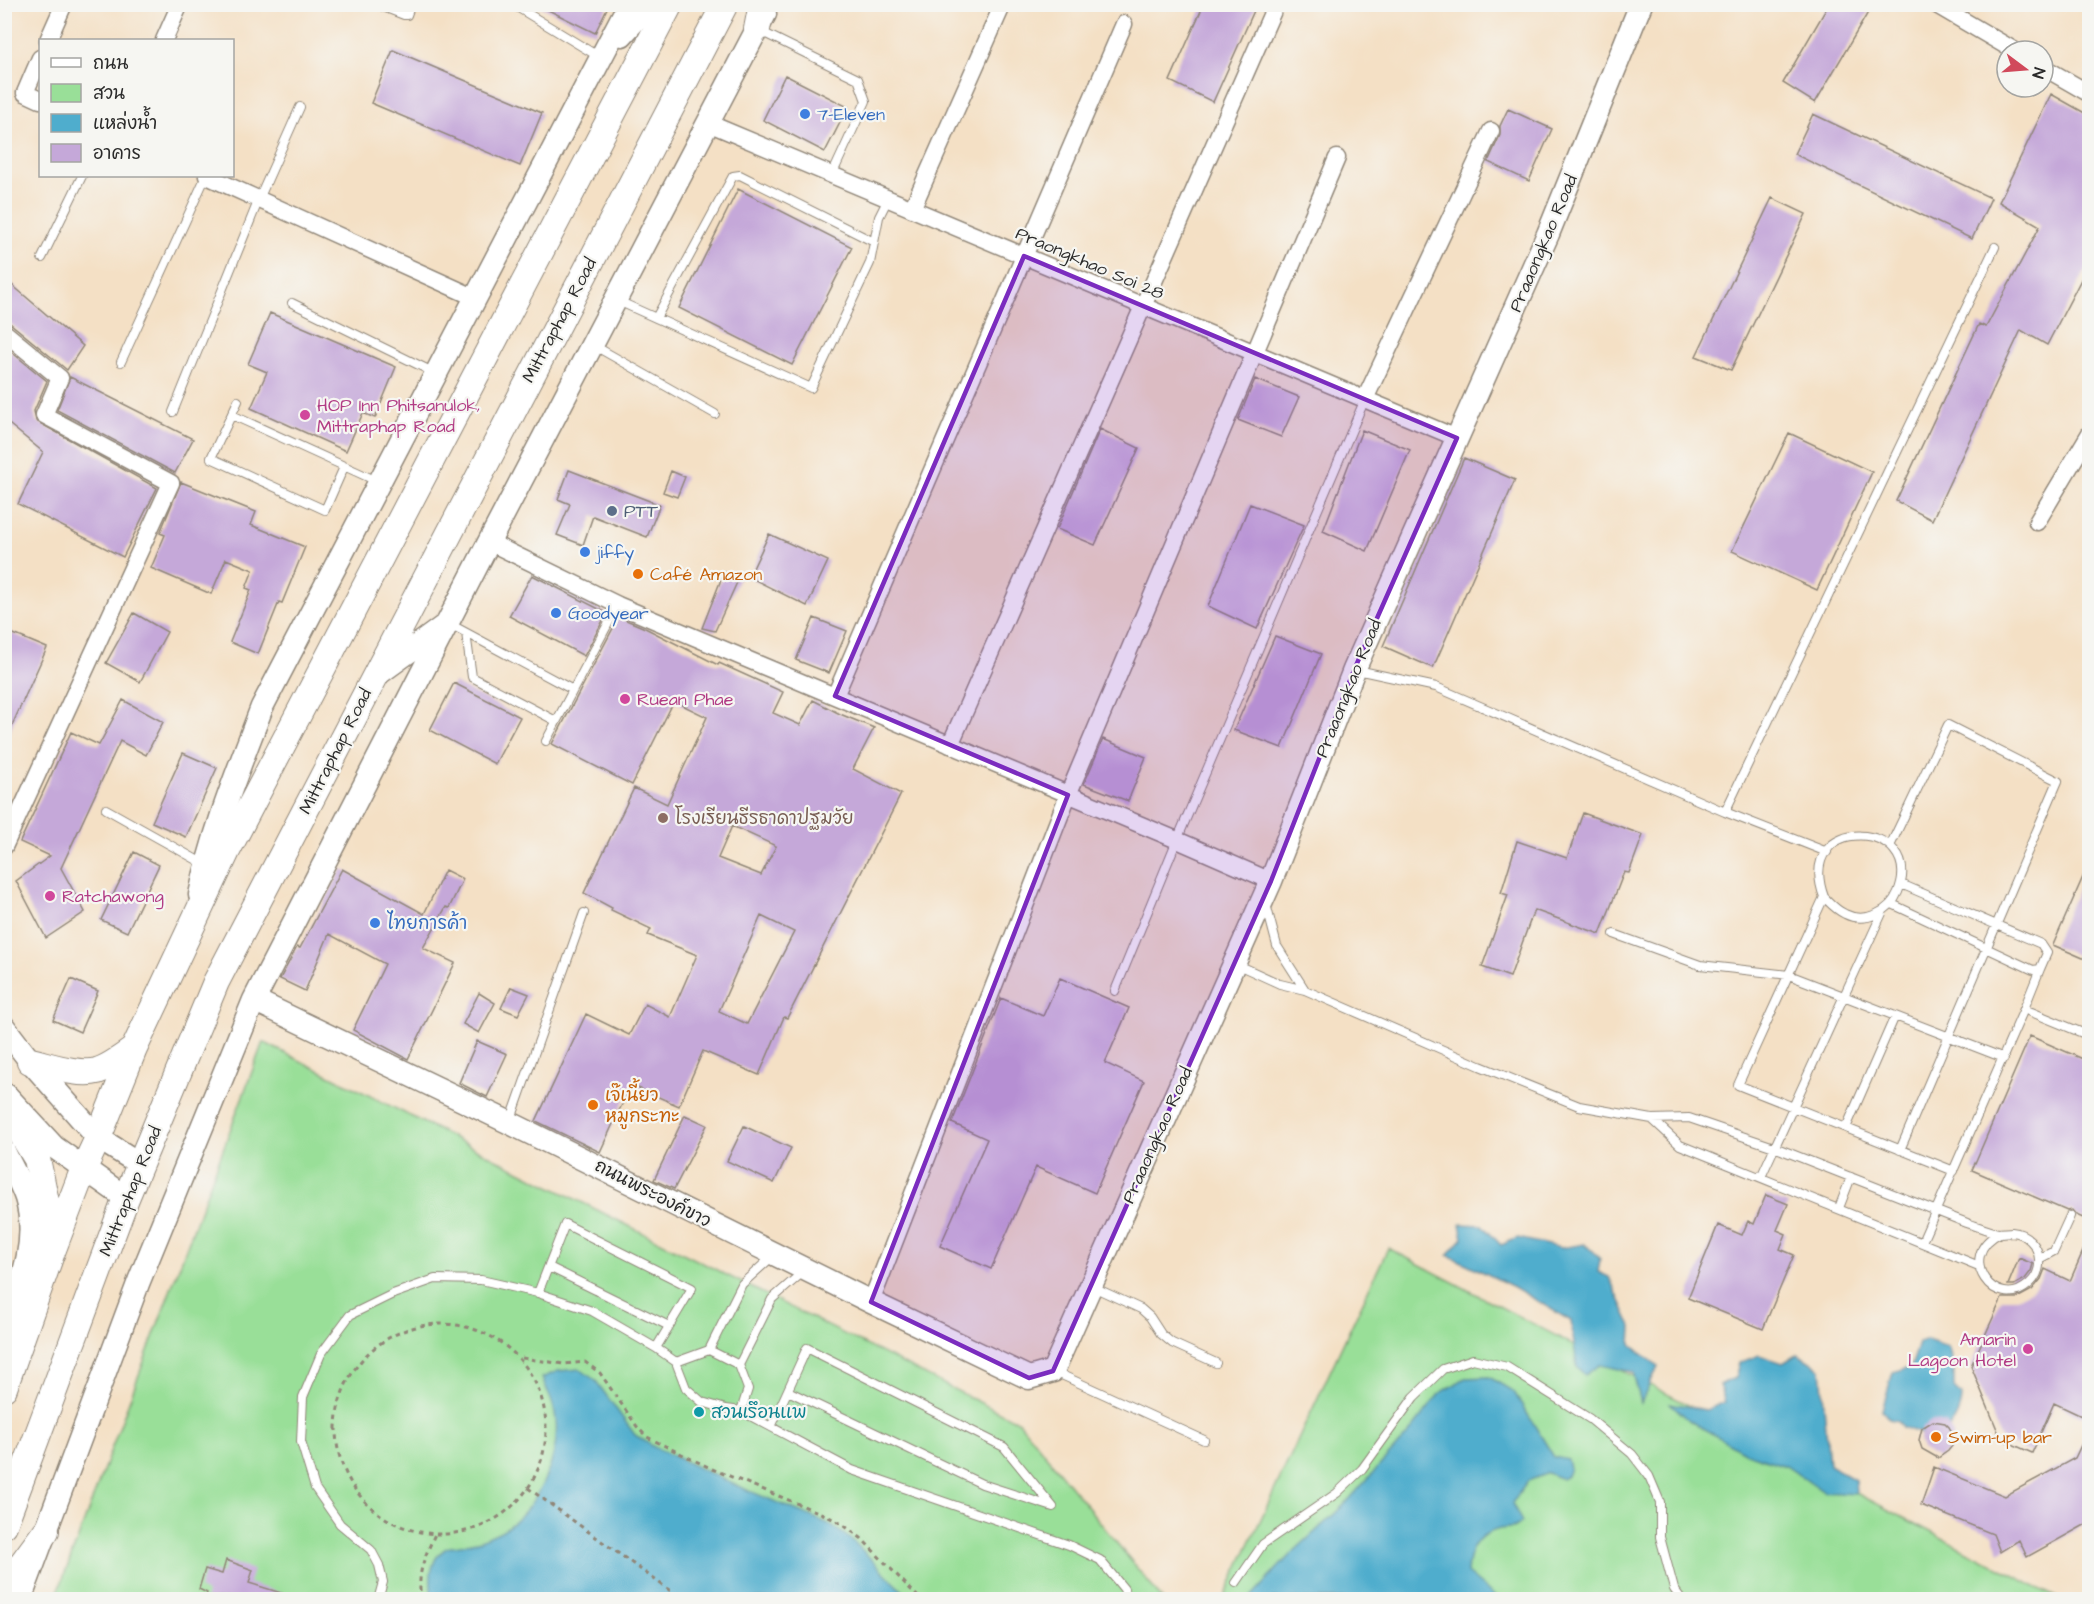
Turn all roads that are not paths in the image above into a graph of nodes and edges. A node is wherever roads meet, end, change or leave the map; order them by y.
1 (64, 4) edge
2 (180, 4) edge
3 (376, 4) edge
4 (411, 4) edge
5 (512, 4) edge
6 (629, 4) edge
7 (650, 4) edge
8 (670, 4) edge
9 (725, 4) edge
10 (770, 4) edge
11 (1003, 4) edge
12 (1276, 4) edge
13 (1641, 4) edge
14 (1935, 4) edge
15 (760, 17) edge
16 (1124, 24) dead end
17 (48, 39) edge
18 (164, 39) edge
19 (1995, 39) edge
20 (601, 58) junction
21 (39, 60) edge
22 (2055, 74) edge
23 (2090, 94) edge
24 (39, 100) edge
25 (300, 107) dead end
26 (708, 123) junction
27 (1491, 131) dead end
28 (1337, 158) dead end
29 (832, 175) junction
30 (82, 177) edge
31 (207, 177) edge
32 (209, 177) edge
33 (259, 199) junction
34 (888, 199) junction
35 (912, 209) junction
36 (874, 242) junction
37 (1995, 247) dead end
38 (1024, 256) junction
39 (42, 258) dead end
40 (476, 297) junction
41 (616, 300) junction
42 (292, 303) dead end
43 (1144, 306) junction
44 (656, 318) junction
45 (4, 332) edge
46 (592, 345) junction
47 (1255, 353) junction
48 (121, 362) dead end
49 (436, 374) junction
50 (1365, 399) junction
51 (238, 400) dead end
52 (173, 412) dead end
53 (715, 414) dead end
54 (232, 416) junction
55 (1458, 438) junction
56 (2087, 443) edge
57 (344, 467) junction
58 (379, 483) junction
59 (2037, 522) dead end
60 (489, 542) junction
61 (618, 605) junction
62 (457, 628) junction
63 (1354, 670) junction
64 (372, 679) junction
65 (573, 690) junction
66 (835, 696) junction
67 (556, 721) junction
68 (546, 741) dead end
69 (950, 746) junction
70 (1068, 795) junction
71 (106, 809) dead end
72 (1725, 812) junction
73 (1177, 840) junction
74 (1890, 846) junction
75 (4, 847) edge
76 (1827, 852) junction
77 (206, 865) junction
78 (1901, 884) junction
79 (1267, 889) junction
80 (1824, 897) junction
81 (1892, 904) junction
82 (1883, 911) junction
83 (584, 913) dead end
84 (196, 914) junction
85 (1998, 924) junction
86 (1614, 934) dead end
87 (1987, 950) junction
88 (1234, 963) junction
89 (2040, 969) junction
90 (1789, 975) junction
91 (1305, 990) junction
92 (1115, 991) dead end
93 (1844, 997) junction
94 (254, 1000) junction
95 (2024, 1009) junction
96 (1894, 1016) junction
97 (4, 1027) edge
98 (2090, 1036) edge
99 (1948, 1037) junction
100 (134, 1049) junction
101 (2004, 1058) junction
102 (30, 1061) junction
103 (4, 1094) edge
104 (4, 1105) edge
105 (1793, 1107) junction
106 (1652, 1119) junction
107 (510, 1122) junction
108 (1846, 1128) junction
109 (98, 1138) junction
110 (1774, 1147) junction
111 (1900, 1150) junction
112 (4, 1151) edge
113 (140, 1164) junction
114 (84, 1168) junction
115 (1954, 1171) junction
116 (1761, 1177) junction
117 (1851, 1177) junction
118 (126, 1198) junction
119 (1839, 1208) junction
120 (1936, 1210) junction
121 (2070, 1216) dead end
122 (2000, 1233) junction
123 (1922, 1242) junction
124 (775, 1254) junction
125 (50, 1257) junction
126 (2039, 1259) junction
127 (1979, 1266) junction
128 (549, 1267) junction
129 (805, 1269) junction
130 (1090, 1286) junction
131 (538, 1293) junction
132 (871, 1302) junction
133 (669, 1326) junction
134 (4, 1330) edge
135 (656, 1348) junction
136 (709, 1350) junction
137 (676, 1362) junction
138 (1216, 1363) dead end
139 (740, 1365) junction
140 (1053, 1371) junction
141 (4, 1388) edge
142 (788, 1391) junction
143 (741, 1411) junction
144 (771, 1426) junction
145 (1204, 1440) dead end
146 (4, 1525) edge
147 (46, 1531) junction
148 (1236, 1583) dead end
149 (4, 1588) edge
150 (20, 1599) edge
151 (378, 1599) edge
152 (1127, 1599) edge
153 (1682, 1599) edge

1 - 17 street
2 - 18 street
3 - 4 lane
5 - 20 lane
6 - 20 main road
7 - 20 main road
8 - 84 main road
9 - 64 main road, Mittraphap Road
10 - 15 main road
11 - 35 street
12 - 43 street
13 - 55 main road, Praaongkao Road
14 - 19 street
15 - 26 main road
15 - 29 lane
16 - 38 street
20 - 40 main road
21 - 24 street
22 - 23 street
25 - 33 lane
26 - 29 street, Praongkhao Soi 28
26 - 41 main road
27 - 50 street
28 - 47 street
29 - 34 street, Praongkhao Soi 28
30 - 39 lane
31 - 48 lane
32 - 33 street
33 - 40 street
33 - 52 lane
34 - 35 street, Praongkhao Soi 28
34 - 36 lane
35 - 38 street, Praongkhao Soi 28
36 - 44 lane
36 - 44 lane
37 - 72 lane
38 - 43 street, Praongkhao Soi 28
38 - 66 street
40 - 49 main road
41 - 44 lane
41 - 46 main road
42 - 49 lane
43 - 47 street, Praongkhao Soi 28
43 - 69 street
45 - 75 street
46 - 53 lane
46 - 60 main road
47 - 50 street, Praongkhao Soi 28
47 - 70 street
49 - 58 main road
50 - 55 street, Praongkhao Soi 28
50 - 73 lane
51 - 54 lane
54 - 57 lane
54 - 57 lane
55 - 63 main road, Praaongkao Road
56 - 59 street
57 - 58 lane
58 - 77 main road
60 - 61 street
60 - 62 main road
61 - 65 lane
61 - 66 street
62 - 64 main road
62 - 65 lane
62 - 67 lane
62 - 94 main road
63 - 72 lane
63 - 79 main road, Praaongkao Road
64 - 113 main road, Mittraphap Road
65 - 67 lane
66 - 69 street
67 - 68 lane
69 - 70 street
70 - 73 street
70 - 132 street
71 - 77 lane
72 - 76 lane
73 - 79 street
73 - 92 lane
74 - 76 lane
74 - 78 lane
74 - 85 lane
76 - 80 lane
77 - 84 main road
78 - 81 lane
78 - 85 lane
79 - 88 main road, Praaongkao Road
79 - 91 lane
80 - 82 lane
80 - 90 lane
81 - 82 lane
81 - 87 lane
82 - 93 lane
83 - 107 lane
84 - 100 main road
85 - 87 lane
85 - 89 lane
86 - 90 lane
87 - 89 lane
87 - 99 lane
88 - 91 lane
88 - 130 main road, Praaongkao Road
89 - 95 lane
90 - 93 lane
90 - 105 lane
91 - 106 lane
93 - 96 lane
93 - 105 lane
94 - 107 main road, ถนนพระองค์ขาว
94 - 147 main road
95 - 98 lane
95 - 101 lane
96 - 99 lane
96 - 108 lane
97 - 102 main road
99 - 101 lane
99 - 111 lane
100 - 102 main road
100 - 109 main road
101 - 115 lane
102 - 109 main road
103 - 114 main road
104 - 125 main road
105 - 108 lane
105 - 110 lane
106 - 110 lane
106 - 116 lane
107 - 124 main road, ถนนพระองค์ขาว
108 - 111 lane
109 - 113 main road
109 - 114 main road
110 - 116 lane
110 - 117 lane
111 - 115 lane
112 - 134 main road
113 - 118 main road, Mittraphap Road
114 - 118 main road
114 - 125 main road
115 - 120 lane
116 - 119 lane
117 - 119 lane
117 - 120 lane
118 - 146 main road, Mittraphap Road
119 - 123 lane
120 - 122 lane
120 - 123 lane
121 - 126 lane
122 - 126 lane
122 - 127 lane
123 - 127 lane
124 - 129 main road, ถนนพระองค์ขาว
124 - 136 lane
125 - 141 main road
126 - 127 lane
128 - 131 lane
128 - 133 lane
128 - 133 lane
129 - 132 main road, ถนนพระองค์ขาว
129 - 139 lane
130 - 138 lane
130 - 140 main road, Praaongkao Road
131 - 135 lane
131 - 151 lane
132 - 140 main road, ถนนพระองค์ขาว
133 - 135 lane
135 - 137 lane
136 - 137 lane
136 - 139 lane
137 - 143 lane
139 - 143 lane
140 - 145 lane
142 - 142 lane
142 - 144 lane
143 - 144 lane
144 - 152 lane
147 - 149 main road
147 - 150 main road
148 - 153 lane

